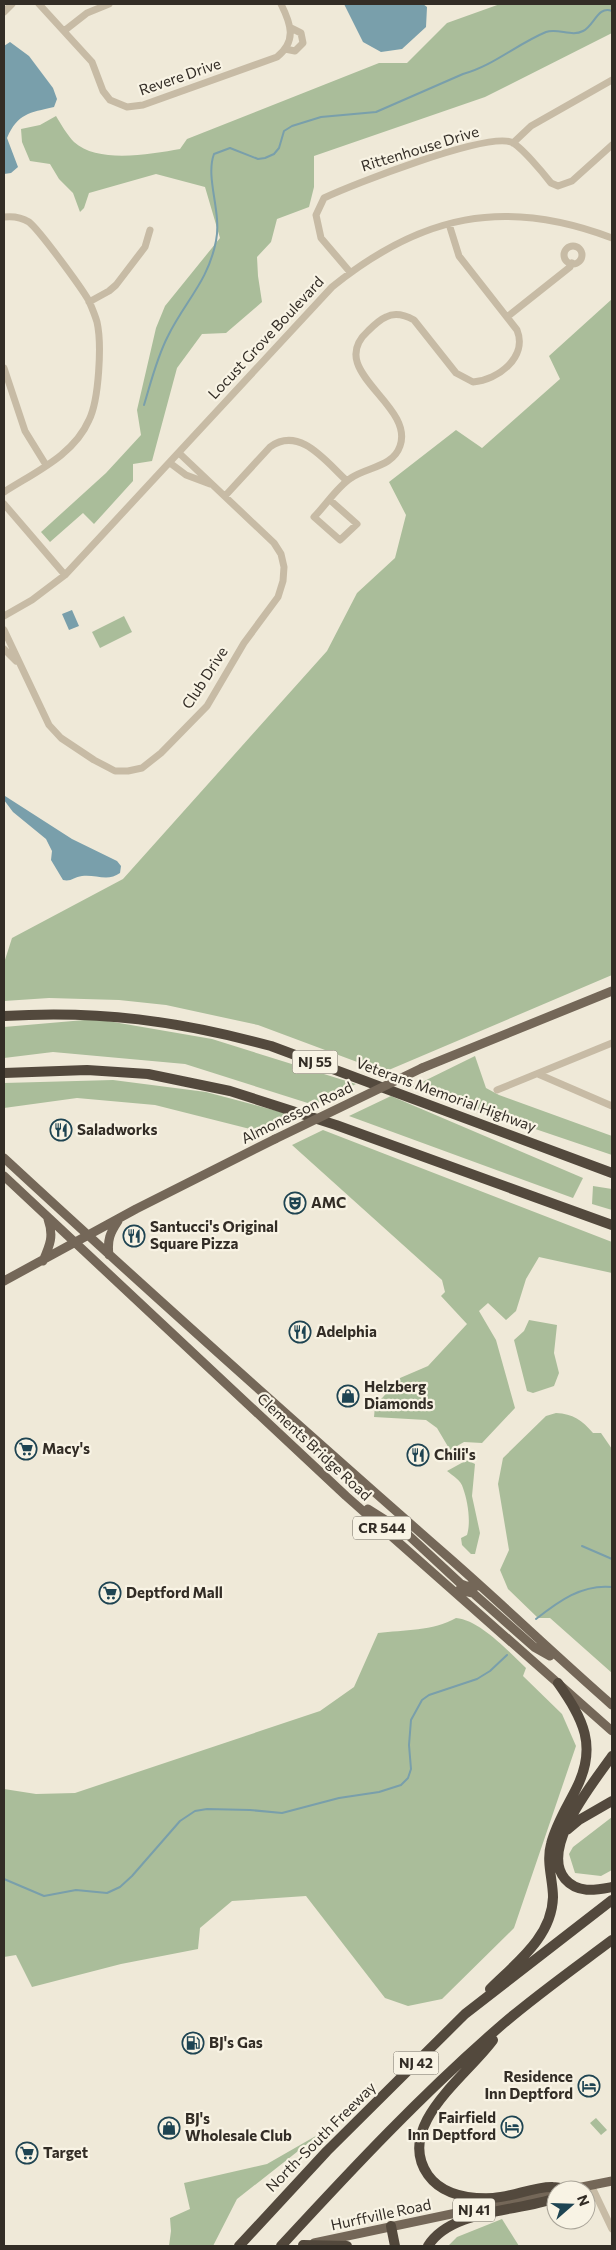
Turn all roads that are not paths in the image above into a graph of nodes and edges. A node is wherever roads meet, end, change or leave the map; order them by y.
1 (12, 4) edge
2 (39, 4) edge
3 (109, 4) edge
4 (282, 4) edge
5 (4, 12) edge
6 (291, 28) junction
7 (64, 31) junction
8 (285, 49) junction
9 (612, 80) edge
10 (513, 142) junction
11 (612, 145) edge
12 (4, 217) edge
13 (449, 224) junction
14 (150, 230) dead end
15 (612, 238) edge
16 (572, 264) dead end
17 (350, 272) junction
18 (89, 302) junction
19 (507, 317) junction
20 (4, 368) edge
21 (179, 453) junction
22 (170, 463) junction
23 (46, 465) junction
24 (347, 481) junction
25 (210, 484) junction
26 (4, 492) edge
27 (225, 496) junction
28 (330, 500) junction
29 (4, 504) edge
30 (65, 576) junction
31 (4, 616) edge
32 (4, 630) edge
33 (4, 649) edge
34 (20, 666) junction
35 (612, 991) edge
36 (4, 1016) edge
37 (612, 1043) edge
38 (4, 1073) edge
39 (538, 1074) junction
40 (497, 1090) dead end
41 (612, 1106) edge
42 (4, 1158) edge
43 (612, 1173) edge
44 (4, 1176) edge
45 (47, 1217) junction
46 (120, 1218) junction
47 (612, 1225) edge
48 (88, 1236) junction
49 (76, 1243) junction
50 (109, 1255) junction
51 (43, 1261) junction
52 (4, 1281) edge
53 (346, 1496) junction
54 (480, 1586) junction
55 (455, 1592) junction
56 (571, 1669) junction
57 (558, 1683) junction
58 (612, 1704) edge
59 (612, 1731) edge
60 (612, 1756) edge
61 (612, 1801) edge
62 (565, 1832) junction
63 (612, 1887) edge
64 (612, 1900) edge
65 (612, 1940) edge
66 (465, 2014) junction
67 (505, 2023) junction
68 (612, 2180) edge
69 (596, 2184) edge
70 (546, 2187) edge
71 (546, 2194) edge
72 (596, 2195) edge
73 (546, 2200) edge
74 (391, 2226) junction
75 (612, 2229) edge
76 (239, 2246) edge
77 (281, 2246) edge
78 (302, 2246) edge
79 (347, 2246) edge
80 (395, 2246) edge
81 (428, 2246) edge

1 - 5 street
2 - 7 street, Revere Drive
3 - 7 street
4 - 6 street, Revere Drive
6 - 8 street
6 - 8 street, Revere Drive
7 - 8 street, Revere Drive
9 - 10 street
10 - 11 street
10 - 17 street, Rittenhouse Drive
12 - 18 street
13 - 15 street, Locust Grove Boulevard
13 - 17 street, Locust Grove Boulevard
13 - 19 street
14 - 18 street
16 - 19 street
17 - 21 street, Locust Grove Boulevard
18 - 23 street
19 - 24 street
20 - 23 street
21 - 22 street, Locust Grove Boulevard
21 - 25 street, Club Drive
22 - 25 street
22 - 30 street, Locust Grove Boulevard
23 - 26 street
24 - 27 street
24 - 28 street
25 - 27 street, Club Drive
27 - 34 street, Club Drive
28 - 28 street
29 - 30 street
30 - 31 street, Locust Grove Boulevard
32 - 34 street, Club Drive
33 - 34 street
35 - 46 main road, Almonesson Road, bridge
36 - 43 highway, Veterans Memorial Highway / NJ 55
37 - 39 street
38 - 47 highway
39 - 40 street
39 - 41 street
42 - 48 main road, Clements Bridge Road / CR 544
44 - 45 main road, Clements Bridge Road / CR 544
45 - 49 main road, Clements Bridge Road / CR 544
45 - 51 main road
46 - 48 main road, Almonesson Road
46 - 50 main road
48 - 49 main road, Almonesson Road
48 - 50 main road, Clements Bridge Road / CR 544
49 - 51 main road, Almonesson Road
49 - 53 main road, Clements Bridge Road / CR 544
50 - 54 main road, Clements Bridge Road / CR 544
51 - 52 main road, Almonesson Road
53 - 54 main road
53 - 55 main road, Clements Bridge Road / CR 544
54 - 56 main road, Clements Bridge Road / CR 544
55 - 56 main road
55 - 57 main road, Clements Bridge Road / CR 544
56 - 58 main road, Clements Bridge Road / CR 544
57 - 59 main road, Clements Bridge Road / CR 544
57 - 66 highway
60 - 62 highway
61 - 62 highway
62 - 63 highway
64 - 66 highway, North-South Freeway / NJ 42
65 - 67 highway, NJ 42
66 - 76 highway, North-South Freeway / NJ 42
67 - 70 highway
67 - 77 highway, NJ 42
68 - 69 main road
71 - 74 main road, Hurffville Road / NJ 41
72 - 75 street
73 - 81 highway
74 - 78 main road, Hurffville Road / NJ 41
74 - 80 highway
78 - 79 highway

